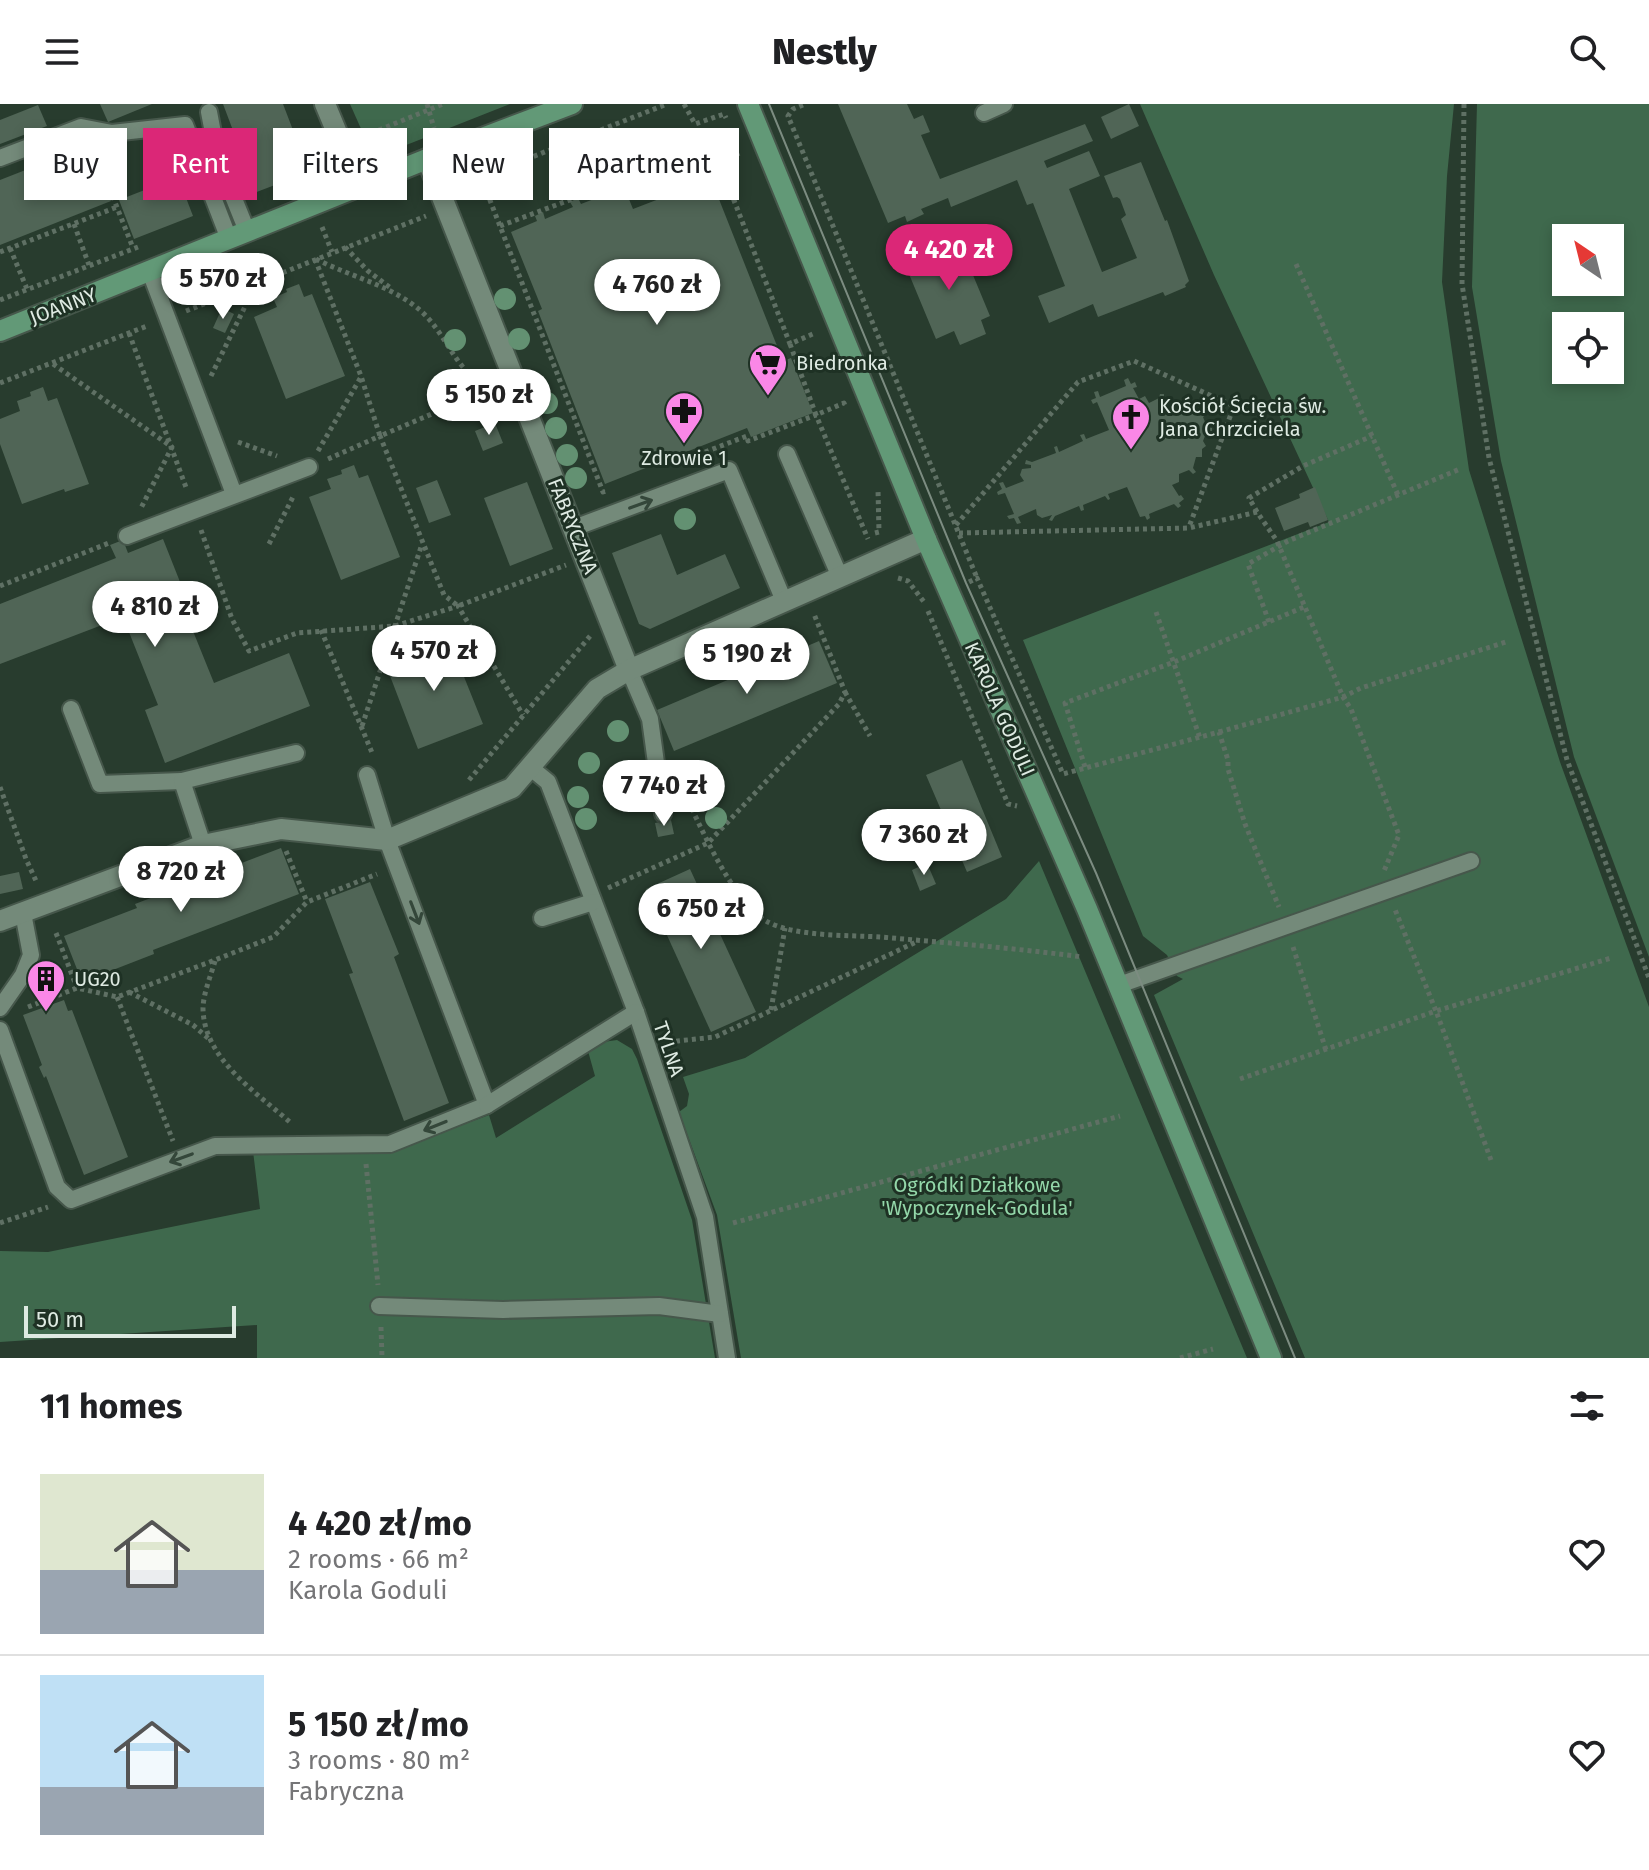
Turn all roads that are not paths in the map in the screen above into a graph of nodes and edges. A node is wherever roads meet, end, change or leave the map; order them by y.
1 (325, 104) edge
2 (572, 104) edge
3 (1004, 104) edge
4 (751, 105) edge
5 (209, 112) dead end
6 (984, 113) dead end
7 (335, 128) edge
8 (509, 128) edge
9 (0, 158) edge
10 (324, 200) edge
11 (444, 200) edge
12 (238, 235) junction
13 (150, 272) junction
14 (0, 331) edge
15 (787, 454) dead end
16 (309, 467) road end
17 (234, 494) junction
18 (574, 528) junction
19 (127, 536) road end
20 (926, 539) junction
21 (840, 577) junction
22 (784, 601) junction
23 (629, 670) junction
24 (71, 709) dead end
25 (296, 753) dead end
26 (531, 768) junction
27 (367, 775) road end
28 (182, 781) junction
29 (663, 814) dead end
30 (387, 840) junction
31 (203, 845) junction
32 (1471, 861) dead end
33 (598, 896) junction
34 (23, 913) junction
35 (542, 918) dead end
36 (0, 921) edge
37 (1119, 985) junction
38 (0, 1008) edge
39 (636, 1012) junction
40 (0, 1030) edge
41 (487, 1105) junction
42 (379, 1306) road end
43 (720, 1314) junction
44 (727, 1358) edge
45 (1271, 1358) edge

1 - 7 street
2 - 8 main road, JOANNY
3 - 6 lane
4 - 20 main road, KAROLA GODULI
5 - 12 lane
9 - 12 lane
10 - 12 main road, JOANNY
11 - 18 street, FABRYCZNA
12 - 13 main road, JOANNY
13 - 14 main road, JOANNY
13 - 17 lane
15 - 21 lane
16 - 17 lane
17 - 19 lane
18 -> 22 lane
18 - 23 street, FABRYCZNA
20 - 21 street
20 - 37 main road, KAROLA GODULI
21 - 22 street
22 - 23 street
23 - 26 street
23 - 29 lane
24 - 28 lane
25 - 28 lane
26 - 30 street
26 - 33 lane, TYLNA
27 - 30 lane
28 - 31 lane
30 - 31 street
30 -> 41 lane
31 - 34 street
32 - 37 lane
33 - 35 lane
33 - 39 lane, TYLNA
34 - 36 street
34 - 38 lane
37 - 45 main road, KAROLA GODULI
39 - 41 lane
39 - 43 lane, TYLNA
41 -> 40 lane
42 - 43 lane
43 - 44 lane, TYLNA

